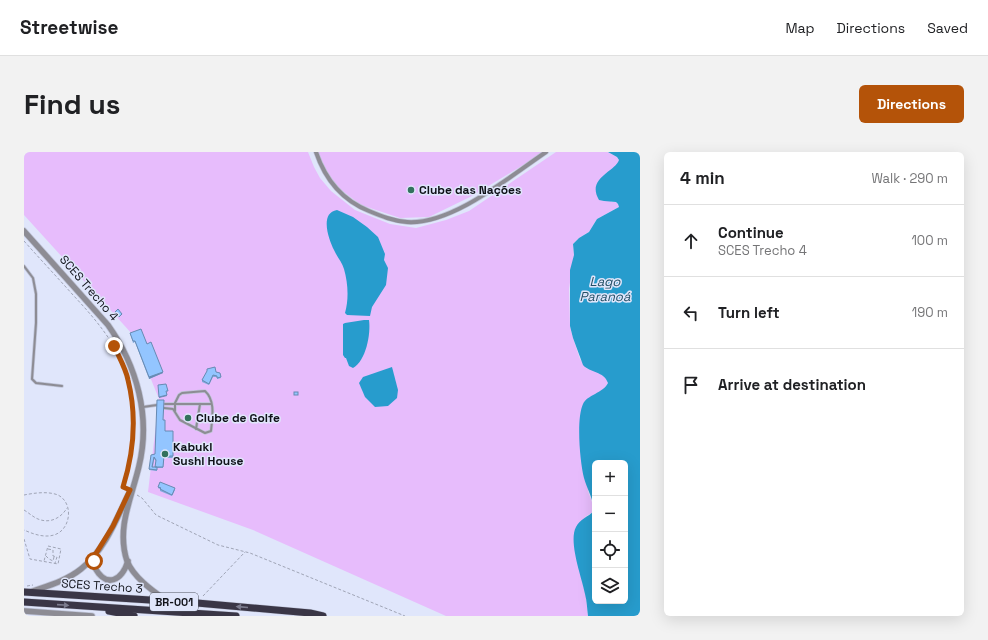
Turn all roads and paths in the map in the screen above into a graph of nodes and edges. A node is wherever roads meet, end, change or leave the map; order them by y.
1 (316, 152) edge
2 (546, 152) edge
3 (24, 231) edge
4 (24, 241) edge
5 (24, 266) edge
6 (62, 386) dead end
7 (175, 403) junction
8 (164, 404) edge
9 (200, 404) junction
10 (212, 404) junction
11 (157, 405) edge
12 (150, 406) junction
13 (142, 407) junction
14 (164, 408) edge
15 (157, 409) edge
16 (175, 411) junction
17 (196, 429) junction
18 (128, 491) junction
19 (24, 495) edge
20 (68, 507) junction
21 (24, 510) edge
22 (24, 530) edge
23 (24, 539) edge
24 (47, 549) junction
25 (245, 552) junction
26 (95, 555) junction
27 (45, 556) junction
28 (54, 556) junction
29 (44, 561) junction
30 (128, 561) junction
31 (55, 563) junction
32 (36, 584) dead end
33 (24, 586) edge
34 (26, 592) edge
35 (24, 602) edge
36 (167, 602) junction
37 (197, 603) junction
38 (94, 607) junction
39 (24, 611) edge
40 (38, 614) edge
41 (74, 615) edge
42 (92, 616) edge
43 (134, 616) edge
44 (236, 616) edge
45 (323, 616) edge
46 (405, 616) edge

1 - 2 street
3 - 13 street, SCES Trecho 4
4 - 18 path
5 - 6 lane
7 - 8 lane
7 - 9 lane
7 - 10 lane
7 - 16 lane
9 - 10 lane
9 - 17 lane
10 - 17 lane
11 - 12 lane
12 - 13 lane
12 - 15 lane
13 - 18 street, SCES Trecho 4
14 - 16 lane
16 - 17 lane
18 - 25 path
18 - 26 street, SCES Trecho 4
18 - 30 street, SCES Trecho 4
19 - 20 path
20 - 21 path
20 - 22 path
23 - 29 path
24 - 27 path
24 - 28 path
24 - 31 path
25 - 37 path
25 - 46 path
26 - 30 street
26 - 34 street, SCES Trecho 4
27 - 28 path
27 - 29 path
28 - 31 path
29 - 31 path
30 - 36 street, SCES Trecho 4
32 - 33 path
34 - 36 highway, SCES Trecho 3 / BR-001
35 -> 38 highway, SCES Trecho 3 / BR-001
36 - 37 highway, SCES Trecho 3 / BR-001
45 -> 37 highway, SCES Trecho 3 / BR-001
38 - 43 highway
38 - 44 highway, SCES Trecho 3 / BR-001
39 - 40 street
40 - 41 street
41 - 42 street

